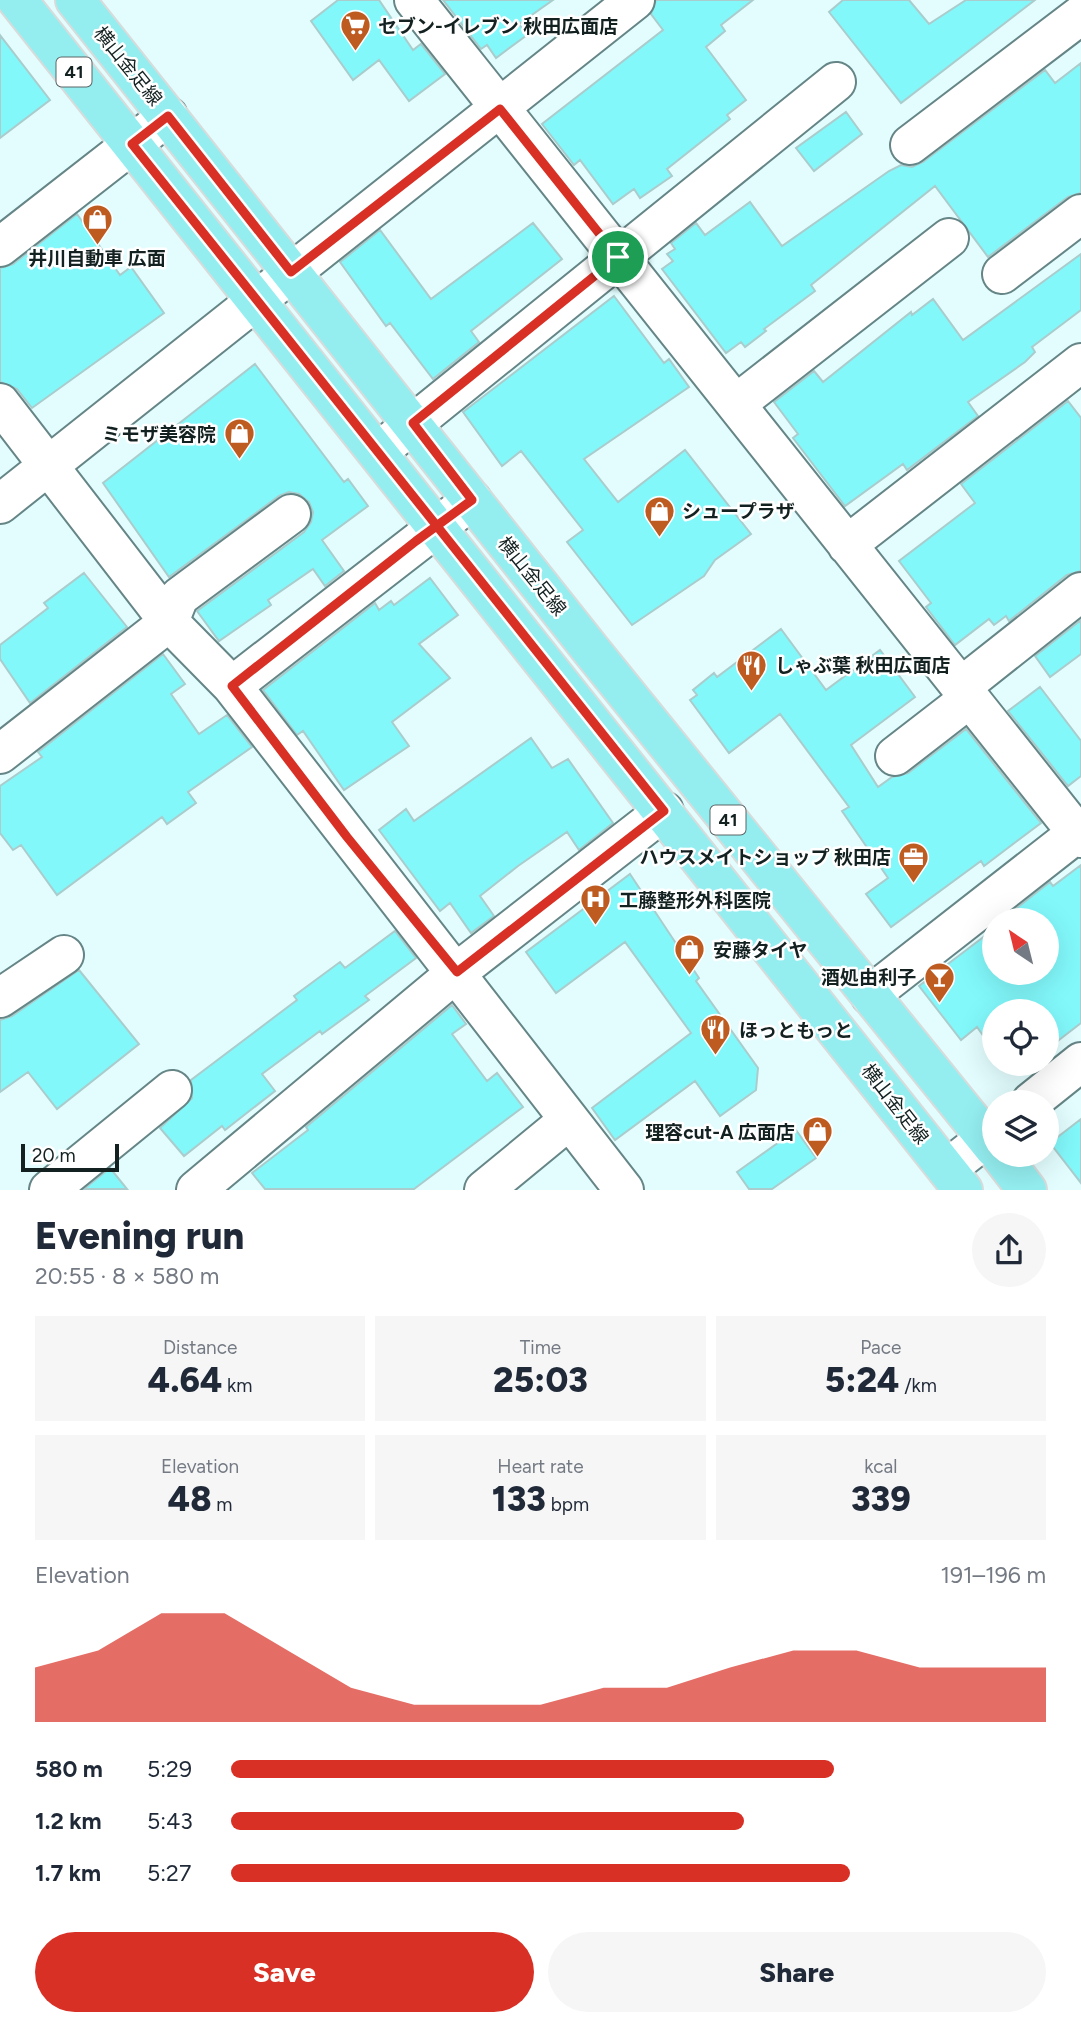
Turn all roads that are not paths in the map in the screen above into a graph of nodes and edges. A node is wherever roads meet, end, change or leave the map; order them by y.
1 (17, 0) edge
2 (75, 0) edge
3 (414, 0) edge
4 (635, 0) edge
5 (1081, 15) edge
6 (836, 82) dead end
7 (500, 109) junction
8 (168, 116) junction
9 (132, 144) junction
10 (910, 145) dead end
11 (1081, 214) edge
12 (948, 238) dead end
13 (0, 247) edge
14 (618, 257) junction
15 (291, 272) junction
16 (1002, 274) dead end
17 (257, 299) junction
18 (1081, 363) edge
19 (0, 403) edge
20 (736, 404) junction
21 (413, 423) junction
22 (378, 452) junction
23 (49, 464) junction
24 (472, 500) junction
25 (0, 504) edge
26 (291, 514) dead end
27 (437, 526) junction
28 (848, 545) junction
29 (1081, 592) edge
30 (169, 622) junction
31 (232, 686) junction
32 (965, 693) junction
33 (0, 754) edge
34 (895, 756) dead end
35 (664, 811) junction
36 (1080, 834) edge
37 (64, 955) dead end
38 (457, 972) junction
39 (870, 995) junction
40 (0, 998) edge
41 (1081, 1062) edge
42 (172, 1090) dead end
43 (1046, 1090) edge
44 (569, 1119) junction
45 (982, 1129) edge
46 (982, 1154) edge
47 (1011, 1167) edge
48 (955, 1179) edge
49 (49, 1189) edge
50 (196, 1189) edge
51 (484, 1189) edge
52 (624, 1189) edge
53 (1027, 1189) edge

1 - 9 main road, 横山金足線 / 41
2 - 8 main road, 横山金足線 / 41
3 - 7 street
4 - 7 street
5 - 10 street
6 - 14 street
7 - 14 street
7 - 15 street
8 - 9 street
8 - 15 main road, 横山金足線 / 41
9 - 13 street
9 - 17 main road, 横山金足線 / 41
11 - 16 street
12 - 20 street
14 - 20 street
14 - 21 street
15 - 17 street
15 - 21 main road, 横山金足線 / 41
17 - 22 main road, 横山金足線 / 41
17 - 23 street
18 - 28 street
19 - 23 street
20 - 28 street
21 - 22 street
21 - 24 main road, 横山金足線 / 41
22 - 27 main road, 横山金足線 / 41
23 - 25 street
23 - 30 street
24 - 27 street
24 - 39 main road, 横山金足線 / 41
26 - 30 street
27 - 31 street
27 - 35 main road, 横山金足線 / 41
28 - 32 street
29 - 32 street
30 - 31 street
30 - 33 street
31 - 38 street
32 - 34 street
32 - 36 street
35 - 38 street
35 - 48 main road, 横山金足線 / 41
36 - 39 street
37 - 40 street
38 - 44 street
38 - 50 street
39 - 45 main road, 横山金足線 / 41
41 - 43 street
42 - 49 street
44 - 51 street
44 - 52 street
46 - 48 street
47 - 53 main road, 横山金足線 / 41

